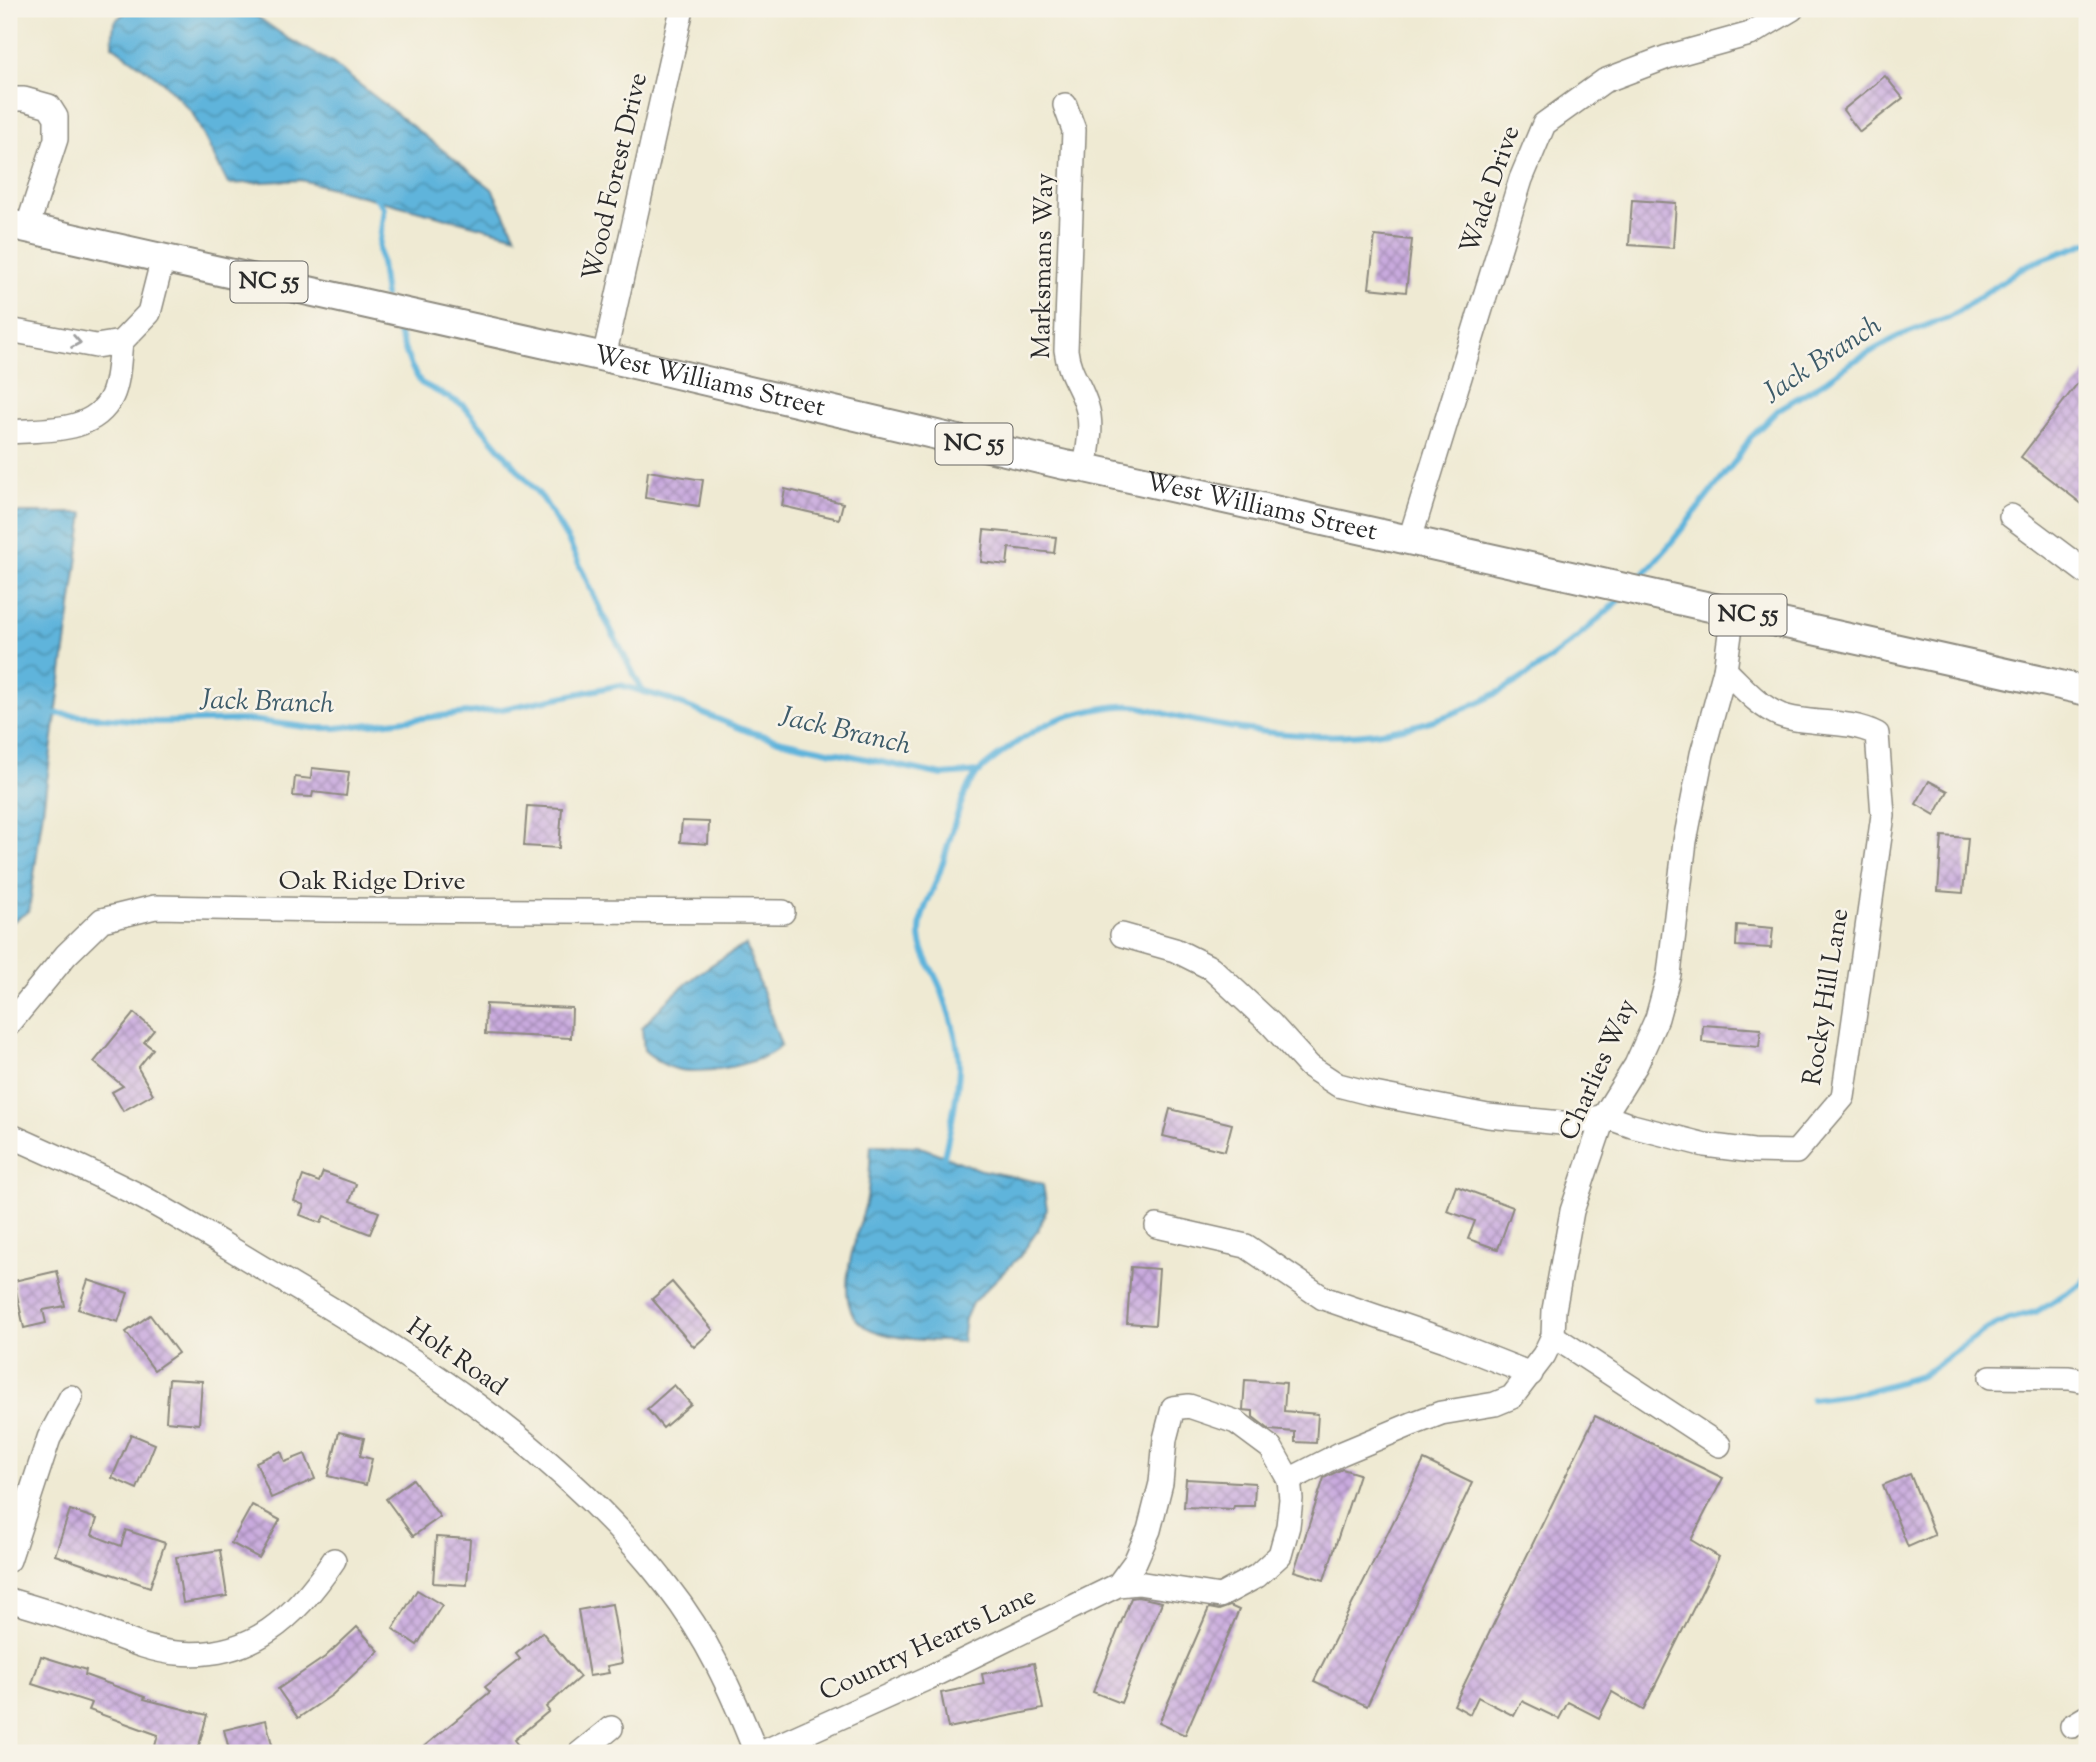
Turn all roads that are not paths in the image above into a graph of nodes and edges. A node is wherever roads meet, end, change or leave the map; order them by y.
1 (682, 9) edge
2 (1792, 9) edge
3 (9, 99) edge
4 (1065, 105) dead end
5 (18, 226) edge
6 (163, 258) junction
7 (9, 331) edge
8 (121, 342) junction
9 (604, 357) junction
10 (9, 432) edge
11 (1085, 468) junction
12 (2011, 516) dead end
13 (1410, 539) junction
14 (2087, 573) edge
15 (1734, 612) junction
16 (1725, 670) junction
17 (2087, 691) edge
18 (783, 912) dead end
19 (1122, 934) dead end
20 (9, 1024) edge
21 (1604, 1116) junction
22 (9, 1135) edge
23 (1157, 1226) dead end
24 (1553, 1336) junction
25 (1531, 1374) junction
26 (1992, 1377) dead end
27 (2087, 1381) edge
28 (71, 1397) dead end
29 (1718, 1445) dead end
30 (1289, 1480) junction
31 (9, 1560) edge
32 (334, 1560) dead end
33 (1118, 1585) junction
34 (9, 1600) edge
35 (611, 1728) dead end
36 (580, 1753) edge
37 (759, 1753) edge

1 - 9 street, Wood Forest Drive
2 - 13 street, Wade Drive
3 - 5 street
4 - 11 street, Marksmans Way
5 - 6 main road, West Williams Street / NC 55
6 - 8 street
6 - 9 main road, West Williams Street / NC 55
7 -> 8 street
8 - 10 street
9 - 11 main road, West Williams Street / NC 55
11 - 13 main road, West Williams Street / NC 55
12 - 14 street
13 - 15 main road, NC 55
15 - 16 street, Charlies Way
15 - 17 main road, NC 55
16 - 21 street, Charlies Way
16 - 21 street, Rocky Hill Lane
18 - 20 street, Oak Ridge Drive
19 - 21 street
21 - 24 street, Charlies Way
22 - 37 street, Holt Road
23 - 25 street
24 - 25 street, Charlies Way
24 - 29 street
25 - 30 street, Charlies Way
26 - 27 street
28 - 31 street
30 - 33 street
30 - 33 street
32 - 34 street
33 - 37 street, Country Hearts Lane
35 - 36 street

